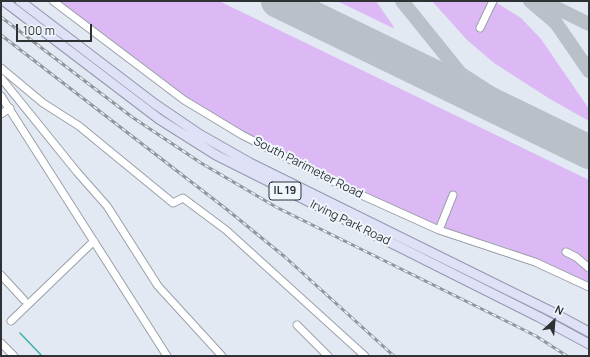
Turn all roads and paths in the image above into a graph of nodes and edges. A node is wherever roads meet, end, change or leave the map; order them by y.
1 (4, 1) edge
2 (20, 1) edge
3 (53, 1) edge
4 (493, 1) edge
5 (480, 28) dead end
6 (1, 68) edge
7 (116, 75) junction
8 (1, 78) edge
9 (110, 83) junction
10 (1, 96) edge
11 (10, 108) junction
12 (1, 114) edge
13 (453, 195) dead end
14 (439, 230) junction
15 (94, 241) junction
16 (566, 252) dead end
17 (453, 268) junction
18 (589, 268) edge
19 (1, 275) edge
20 (589, 287) edge
21 (24, 300) dead end
22 (11, 321) dead end
23 (297, 325) dead end
24 (589, 332) edge
25 (1, 343) edge
26 (589, 344) edge
27 (14, 356) edge
28 (167, 356) edge
29 (222, 356) edge
30 (328, 356) edge
31 (366, 356) edge

1 - 9 main road, Irving Park Road / IL 19
2 - 7 main road, Irving Park Road / IL 19
3 - 14 street, South Parimeter Road
4 - 5 street
6 - 31 street
7 - 9 street
7 - 17 main road, Irving Park Road / IL 19
8 - 29 street
9 - 17 main road, Irving Park Road / IL 19
10 - 11 street
11 - 12 street
11 - 15 street
13 - 14 street
14 - 20 street, South Parimeter Road
15 - 22 street
15 - 28 street
16 - 18 street
17 - 24 main road, Irving Park Road / IL 19
17 - 26 main road, Irving Park Road / IL 19
19 - 21 street
23 - 30 street
25 - 27 street

